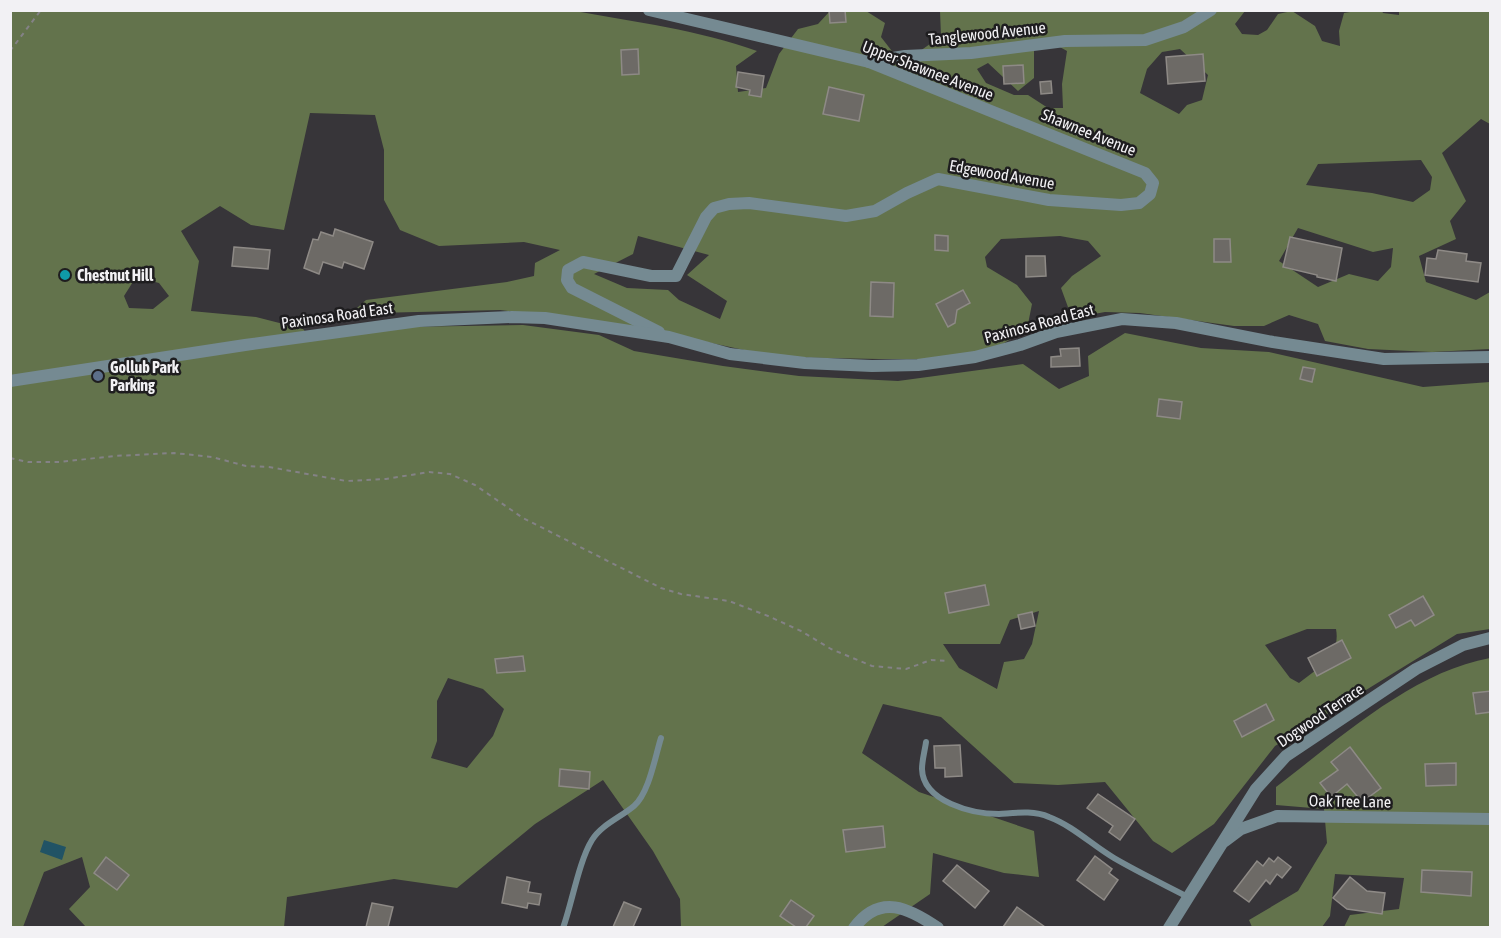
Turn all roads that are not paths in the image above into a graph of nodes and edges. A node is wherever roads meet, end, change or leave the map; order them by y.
1 (649, 10) edge
2 (1211, 10) edge
3 (869, 62) junction
4 (1019, 122) joint
5 (1145, 173) joint
6 (684, 262) joint
7 (669, 338) junction
8 (1491, 357) edge
9 (10, 381) edge
10 (1491, 638) edge
11 (661, 738) dead end
12 (926, 742) dead end
13 (1491, 819) edge
14 (1218, 847) junction
15 (1188, 897) junction
16 (563, 927) edge
17 (854, 927) edge
18 (938, 927) edge
19 (1169, 927) edge

1 - 3 street, Upper Shawnee Avenue
2 - 3 street, Tanglewood Avenue
3 - 4 street, Upper Shawnee Avenue
4 - 5 street, Shawnee Avenue
5 - 6 street, Edgewood Avenue
6 - 7 street, Paxinosa Road East
7 - 8 street, Paxinosa Road East
7 - 9 street, Paxinosa Road East
10 - 14 street, Dogwood Terrace
11 - 16 lane
12 - 15 lane
13 - 14 street, Oak Tree Lane
14 - 15 street, Dogwood Terrace
15 - 19 street, Dogwood Terrace
17 - 18 street

